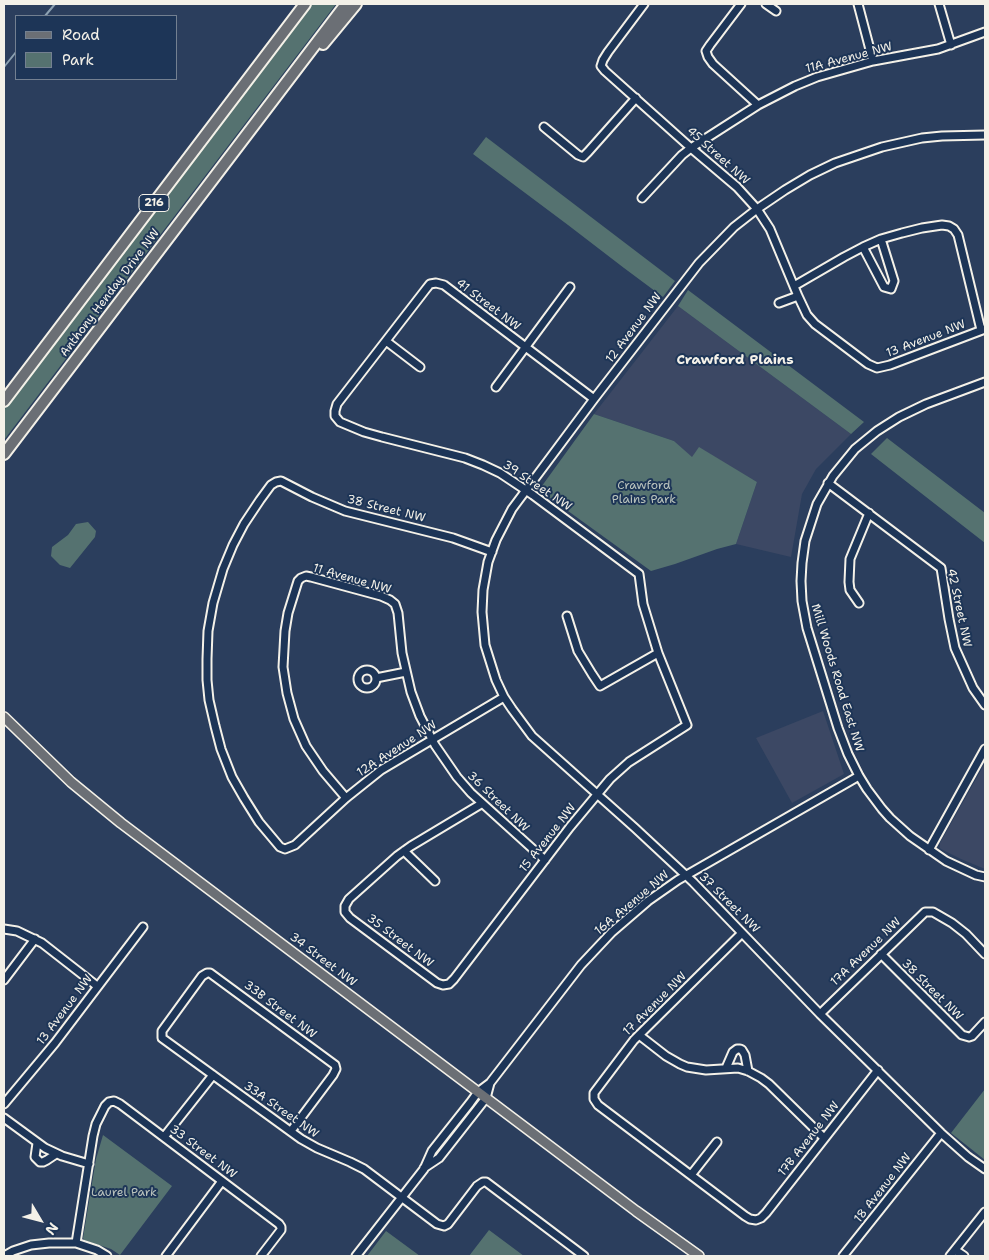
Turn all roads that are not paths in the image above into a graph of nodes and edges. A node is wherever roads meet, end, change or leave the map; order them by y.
1 (296, 4) edge
2 (305, 4) edge
3 (346, 4) edge
4 (356, 4) edge
5 (644, 4) edge
6 (741, 4) edge
7 (766, 4) edge
8 (858, 4) edge
9 (939, 4) edge
10 (776, 11) dead end
11 (985, 32) edge
12 (951, 45) junction
13 (873, 61) junction
14 (247, 80) junction
15 (636, 98) junction
16 (758, 105) junction
17 (544, 128) dead end
18 (985, 135) edge
19 (691, 148) junction
20 (220, 168) junction
21 (642, 198) dead end
22 (757, 209) junction
23 (881, 240) junction
24 (863, 247) junction
25 (794, 286) junction
26 (570, 287) dead end
27 (798, 296) junction
28 (779, 303) dead end
29 (983, 329) edge
30 (386, 341) junction
31 (526, 348) junction
32 (420, 367) dead end
33 (874, 368) joint
34 (985, 382) edge
35 (496, 387) dead end
36 (594, 400) junction
37 (4, 401) edge
38 (4, 454) edge
39 (828, 483) junction
40 (526, 490) junction
41 (869, 514) junction
42 (492, 552) junction
43 (859, 603) dead end
44 (395, 604) joint
45 (567, 616) dead end
46 (484, 638) joint
47 (658, 653) junction
48 (406, 672) junction
49 (376, 678) dead end
50 (504, 697) junction
51 (985, 705) edge
52 (4, 717) edge
53 (687, 725) joint
54 (432, 740) junction
55 (985, 749) edge
56 (859, 776) junction
57 (597, 794) junction
58 (346, 798) junction
59 (481, 804) junction
60 (285, 849) joint
61 (929, 850) junction
62 (404, 851) junction
63 (545, 860) junction
64 (685, 875) junction
65 (985, 877) edge
66 (435, 881) dead end
67 (143, 927) dead end
68 (4, 929) edge
69 (742, 933) junction
70 (34, 939) junction
71 (984, 950) edge
72 (881, 954) junction
73 (4, 980) edge
74 (446, 985) joint
75 (97, 986) junction
76 (820, 1014) junction
77 (985, 1022) edge
78 (161, 1035) joint
79 (639, 1035) junction
80 (726, 1068) junction
81 (878, 1070) junction
82 (748, 1071) junction
83 (212, 1075) junction
84 (490, 1083) junction
85 (478, 1092) junction
86 (486, 1098) junction
87 (4, 1104) edge
88 (4, 1118) edge
89 (291, 1131) junction
90 (940, 1133) junction
91 (164, 1137) junction
92 (824, 1138) junction
93 (717, 1142) dead end
94 (37, 1143) junction
95 (56, 1154) junction
96 (89, 1164) junction
97 (424, 1168) junction
98 (985, 1169) edge
99 (691, 1175) junction
100 (222, 1181) junction
101 (401, 1198) junction
102 (636, 1211) junction
103 (985, 1212) edge
104 (76, 1243) junction
105 (955, 1250) junction
106 (4, 1256) edge
107 (108, 1256) edge
108 (166, 1256) edge
109 (261, 1256) edge
110 (356, 1256) edge
111 (584, 1256) edge
112 (692, 1256) edge
113 (698, 1256) edge
114 (843, 1256) edge
115 (950, 1256) edge
116 (964, 1256) edge

1 - 14 highway
2 - 14 highway, Anthony Henday Drive NW / 216
3 - 20 highway, Anthony Henday Drive NW / 216
4 - 20 highway
5 - 15 street, 45 Street NW
6 - 16 street
7 - 10 street
8 - 13 street
9 - 12 street
11 - 12 street, 11A Avenue NW
12 - 13 street, 11A Avenue NW
13 - 16 street, 11A Avenue NW
14 - 37 highway, Anthony Henday Drive NW / 216
15 - 17 street
15 - 19 street, 45 Street NW
16 - 19 street, 11A Avenue NW
18 - 22 street, 12 Avenue NW
19 - 21 street, 11A Avenue NW
19 - 22 street, 45 Street NW
20 - 38 highway, Anthony Henday Drive NW / 216
22 - 25 street, 45 Street NW
22 - 36 street, 12 Avenue NW
23 - 24 street
23 - 24 street
23 - 29 street
24 - 25 street
25 - 27 street, 45 Street NW
26 - 31 street, 41 Street NW
27 - 28 street
27 - 33 street, 45 Street NW
29 - 33 street, 13 Avenue NW
30 - 31 street, 41 Street NW
30 - 32 street
30 - 40 street, 39 Street NW
31 - 35 street, 41 Street NW
31 - 36 street, 41 Street NW
34 - 39 street, Mill Woods Road East NW
36 - 40 street, 12 Avenue NW
39 - 41 street, 42 Street NW
39 - 56 street, Mill Woods Road East NW
40 - 42 street, 12 Avenue NW
40 - 47 street, 39 Street NW
41 - 43 street
41 - 51 street, 42 Street NW
42 - 46 street, 12 Avenue NW
42 - 60 street, 38 Street NW
44 - 48 street, 36 Street NW
44 - 58 street, 11 Avenue NW
45 - 47 street
46 - 50 street, 37 Street NW
47 - 53 street, 39 Street NW
48 - 49 street
48 - 54 street, 36 Street NW
50 - 54 street, 12A Avenue NW
50 - 57 street, 37 Street NW
52 - 85 main road, 34 Street NW
53 - 57 street, 15 Avenue NW
54 - 58 street, 12A Avenue NW
54 - 59 street, 36 Street NW
55 - 61 street
56 - 61 street, Mill Woods Road East NW
56 - 64 street, 16A Avenue NW
57 - 63 street, 15 Avenue NW
57 - 64 street, 37 Street NW
58 - 60 street, 12A Avenue NW
59 - 62 street
59 - 63 street, 36 Street NW
61 - 65 street, Mill Woods Road East NW
62 - 66 street
62 - 74 street, 35 Street NW
63 - 74 street, 15 Avenue NW
64 - 69 street, 37 Street NW
64 - 84 street, 16A Avenue NW
67 - 75 street, 13 Avenue NW
68 - 70 street
69 - 76 street, 37 Street NW
69 - 79 street, 17 Avenue NW
70 - 73 street
70 - 75 street
71 - 72 street, 17A Avenue NW
72 - 76 street, 17A Avenue NW
72 - 77 street, 38 Street NW
75 - 87 street, 13 Avenue NW
76 - 81 street, 37 Street NW
78 - 83 street, 33A Street NW
78 - 89 street, 33B Street NW
79 - 80 street
79 - 99 street, 17 Avenue NW
80 - 82 street
80 - 82 street
81 - 90 street, 37 Street NW
81 - 92 street, 17B Avenue NW
82 - 92 street
83 - 89 street, 33A Street NW
83 - 91 street
84 - 85 street, 16A Avenue NW
84 - 86 street, 16A Avenue NW
85 - 86 main road, 34 Street NW
85 - 97 street, 16A Avenue NW
86 - 97 street, 16A Avenue NW
86 - 102 main road, 34 Street NW
88 - 94 street
89 - 101 street, 33A Street NW
90 - 98 street, 37 Street NW
90 - 114 street, 18 Avenue NW
91 - 96 street, 33 Street NW
91 - 100 street, 33 Street NW
92 - 99 street, 17B Avenue NW
93 - 99 street
94 - 95 street
94 - 95 street
95 - 96 street
96 - 104 street
97 - 101 street, 16A Avenue NW
100 - 108 street
100 - 109 street, 33 Street NW
101 - 110 street, 16A Avenue NW
101 - 111 street, 33A Street NW
102 - 112 main road, 34 Street NW
102 - 113 main road, 34 Street NW
103 - 105 street
104 - 106 street
104 - 107 street
105 - 115 street
105 - 116 street

